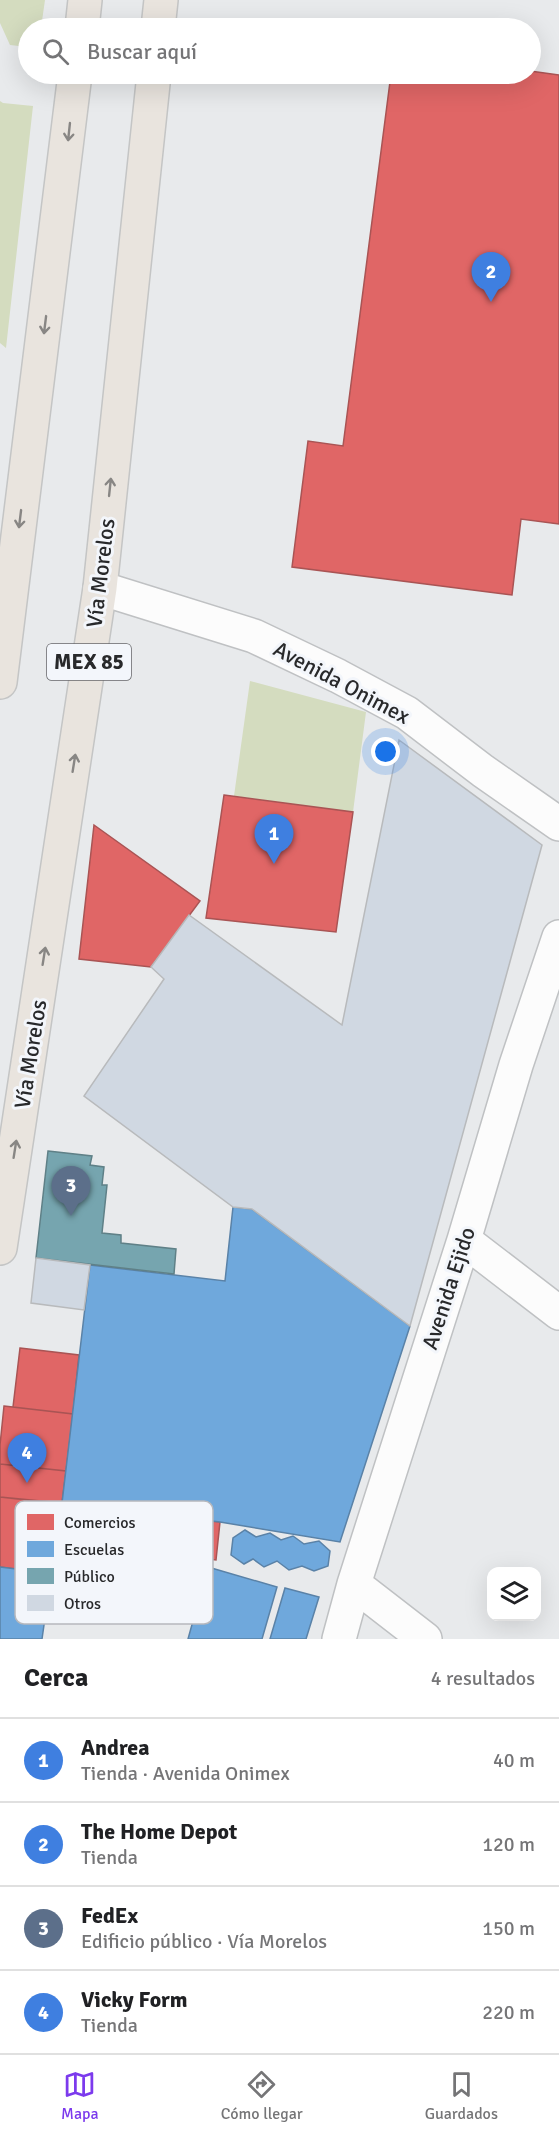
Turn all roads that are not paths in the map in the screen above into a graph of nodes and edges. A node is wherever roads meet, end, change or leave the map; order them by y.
1 (86, 0) edge
2 (161, 0) edge
3 (83, 18) edge
4 (159, 18) edge
5 (74, 84) edge
6 (153, 84) edge
7 (100, 588) junction
8 (0, 682) edge
9 (559, 824) edge
10 (559, 937) edge
11 (464, 1240) junction
12 (0, 1248) edge
13 (559, 1313) edge
14 (354, 1584) junction
15 (339, 1639) edge
16 (426, 1639) edge

1 - 3 main road
2 - 4 main road
5 -> 8 main road
7 -> 6 main road, Vía Morelos / MEX 85
7 - 9 street, Avenida Onimex
12 -> 7 main road, Vía Morelos / MEX 85
10 - 11 street, Avenida Ejido
11 - 13 street
11 - 14 street, Avenida Ejido
14 - 15 street, Avenida Ejido
14 - 16 street

